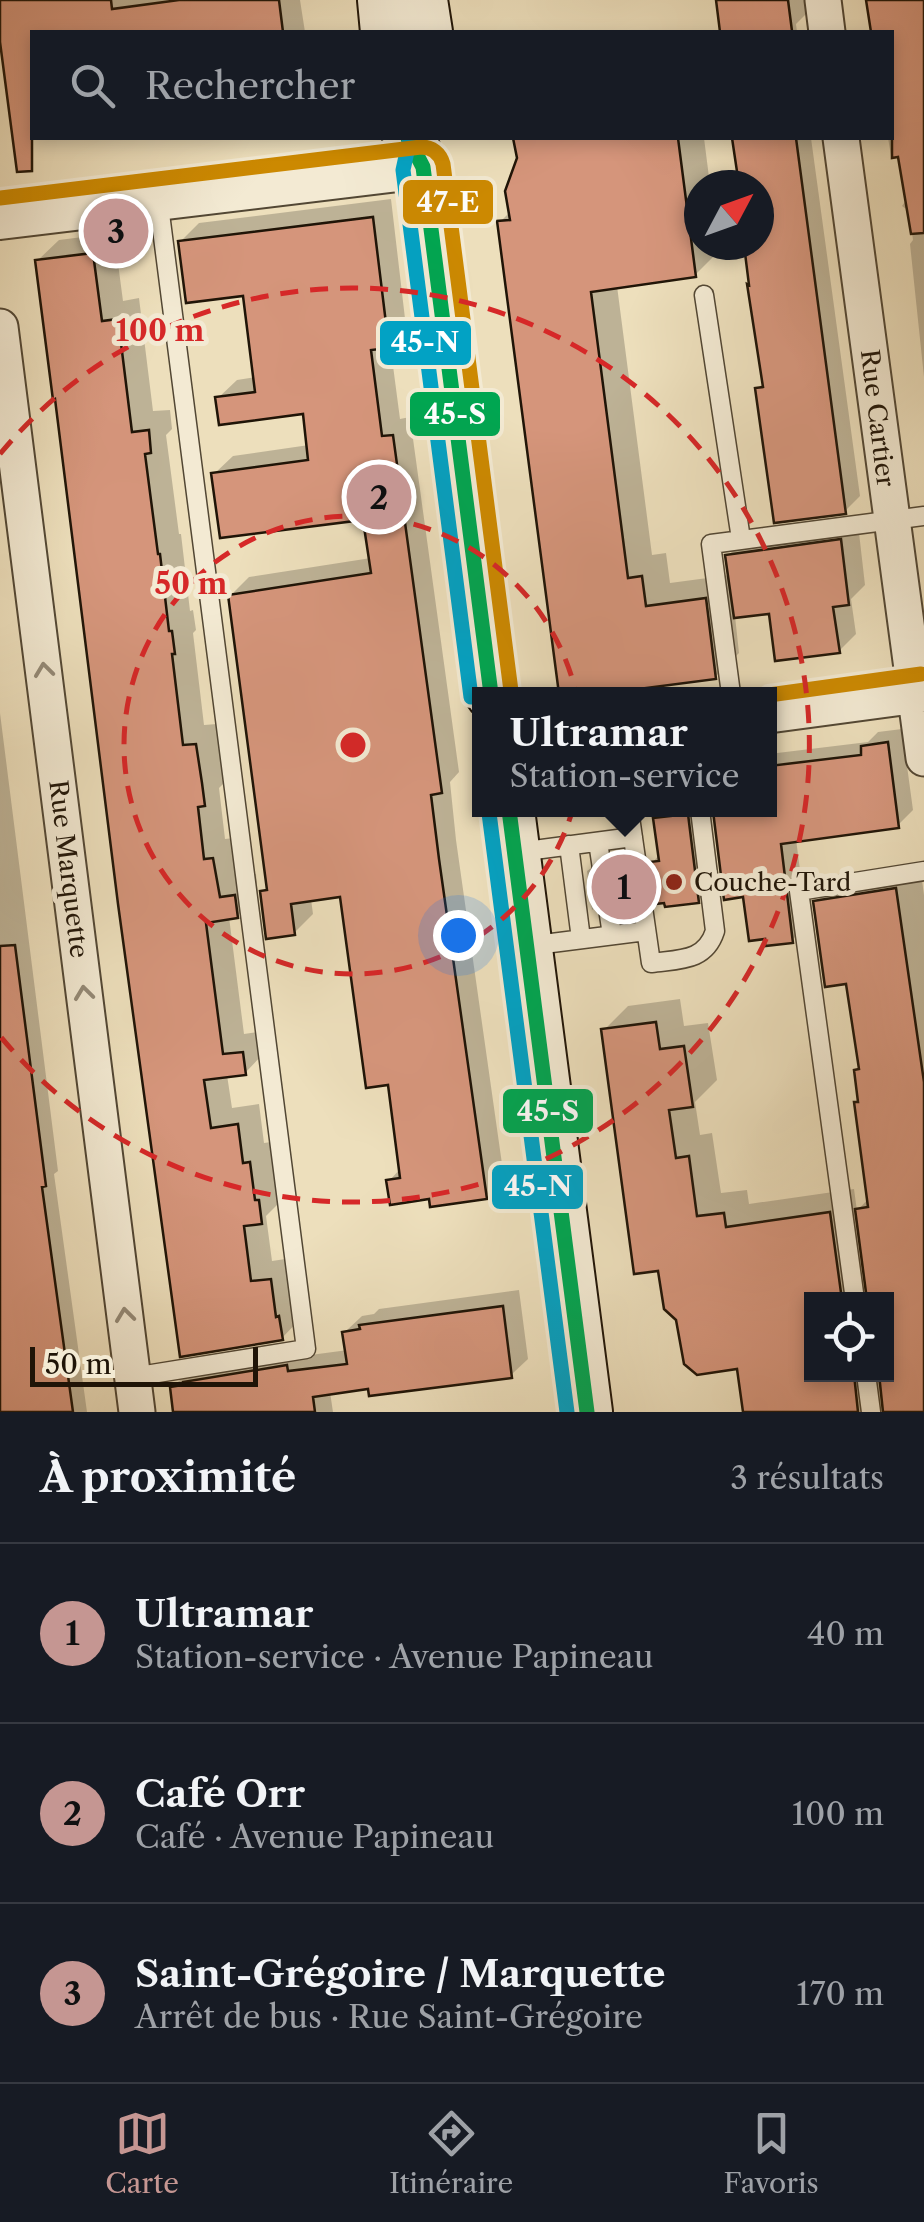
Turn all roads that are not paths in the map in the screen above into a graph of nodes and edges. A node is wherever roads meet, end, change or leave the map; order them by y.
1 (383, 0) edge
2 (422, 0) edge
3 (823, 0) edge
4 (386, 30) edge
5 (427, 30) edge
6 (828, 30) edge
7 (842, 140) edge
8 (420, 148) edge
9 (158, 198) junction
10 (0, 218) edge
11 (704, 294) dead end
12 (0, 327) edge
13 (907, 518) edge
14 (741, 539) junction
15 (490, 687) edge
16 (730, 687) edge
17 (919, 694) edge
18 (777, 715) edge
19 (924, 758) edge
20 (630, 817) edge
21 (701, 817) edge
22 (512, 831) edge
23 (633, 837) junction
24 (598, 842) junction
25 (568, 845) junction
26 (924, 871) edge
27 (646, 931) junction
28 (612, 935) junction
29 (581, 939) junction
30 (526, 946) junction
31 (854, 1292) edge
32 (867, 1382) edge
33 (135, 1395) edge
34 (587, 1412) edge
35 (871, 1412) edge

1 - 4 main road
2 - 5 main road
3 - 6 street
7 - 13 street, Rue Cartier
8 - 9 street
8 - 15 main road
9 - 10 street
9 - 33 lane
11 - 14 lane
33 -> 12 street, Rue Marquette
13 - 14 lane
13 - 17 street, Rue Cartier
14 - 16 lane
17 - 18 street
17 - 19 street, Rue Cartier
20 - 23 lane
21 - 27 lane
22 - 25 lane
22 - 30 main road
23 - 24 lane
23 - 27 lane
24 - 25 lane
24 - 28 lane
25 - 29 lane
26 - 31 lane
27 - 28 lane
28 - 29 lane
29 - 30 lane
30 - 34 main road
32 - 35 lane

